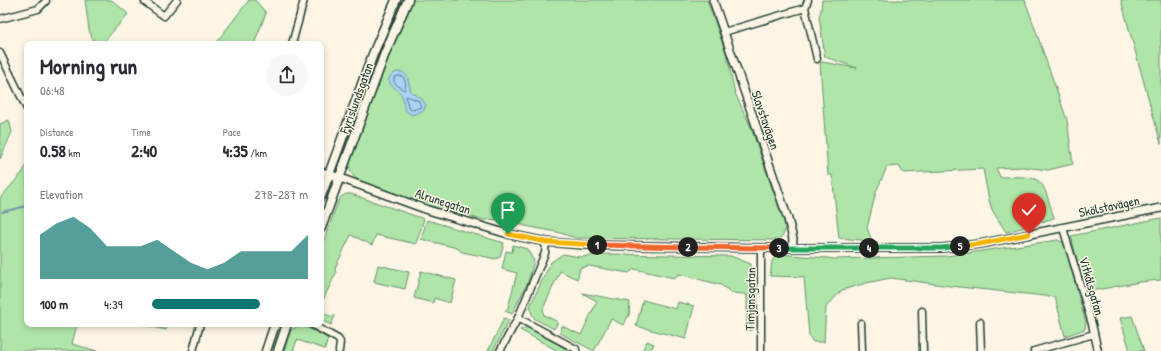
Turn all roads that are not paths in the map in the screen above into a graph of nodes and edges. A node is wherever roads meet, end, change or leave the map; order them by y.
1 (304, 0) edge
2 (396, 0) edge
3 (408, 0) edge
4 (713, 0) edge
5 (808, 0) edge
6 (46, 1) edge
7 (145, 1) edge
8 (173, 1) edge
9 (805, 8) junction
10 (0, 19) edge
11 (724, 32) junction
12 (293, 41) edge
13 (0, 53) edge
14 (817, 59) dead end
15 (24, 103) edge
16 (325, 173) edge
17 (339, 178) junction
18 (1161, 208) edge
19 (324, 220) edge
20 (1063, 228) junction
21 (546, 242) junction
22 (761, 248) junction
23 (792, 248) junction
24 (922, 311) dead end
25 (518, 318) junction
26 (980, 322) dead end
27 (861, 323) dead end
28 (199, 327) edge
29 (274, 327) edge
30 (286, 327) edge
31 (316, 327) edge
32 (1094, 334) junction
33 (193, 351) edge
34 (266, 351) edge
35 (278, 351) edge
36 (339, 351) edge
37 (500, 351) edge
38 (576, 351) edge
39 (761, 351) edge
40 (862, 351) edge
41 (922, 351) edge
42 (981, 351) edge
43 (1034, 351) edge
44 (1098, 351) edge

1 - 12 street
2 - 16 main road, Fyrislundsgatan
3 - 17 main road, Fyrislundsgatan
4 - 11 street, Slavstavägen
5 - 9 street
6 - 10 street
7 - 8 street
9 - 11 street
9 - 14 street
11 - 23 street, Slavstavägen
13 - 15 street
16 - 17 street, Alrunegatan
17 - 19 main road, Fyrislundsgatan
17 - 21 street, Alrunegatan
18 - 20 street, Skölstavägen
20 - 23 street, Alrunegatan
20 - 32 street, Vitkålsgatan
21 - 22 street, Alrunegatan
21 - 25 street
22 - 23 street, Alrunegatan
22 - 39 street, Timjansgatan
24 - 41 street
25 - 37 street
25 - 38 street
26 - 42 street
27 - 40 street
28 - 33 street
29 - 34 main road
30 - 35 main road
31 - 36 street
32 - 43 street
32 - 44 street, Vitkålsgatan

